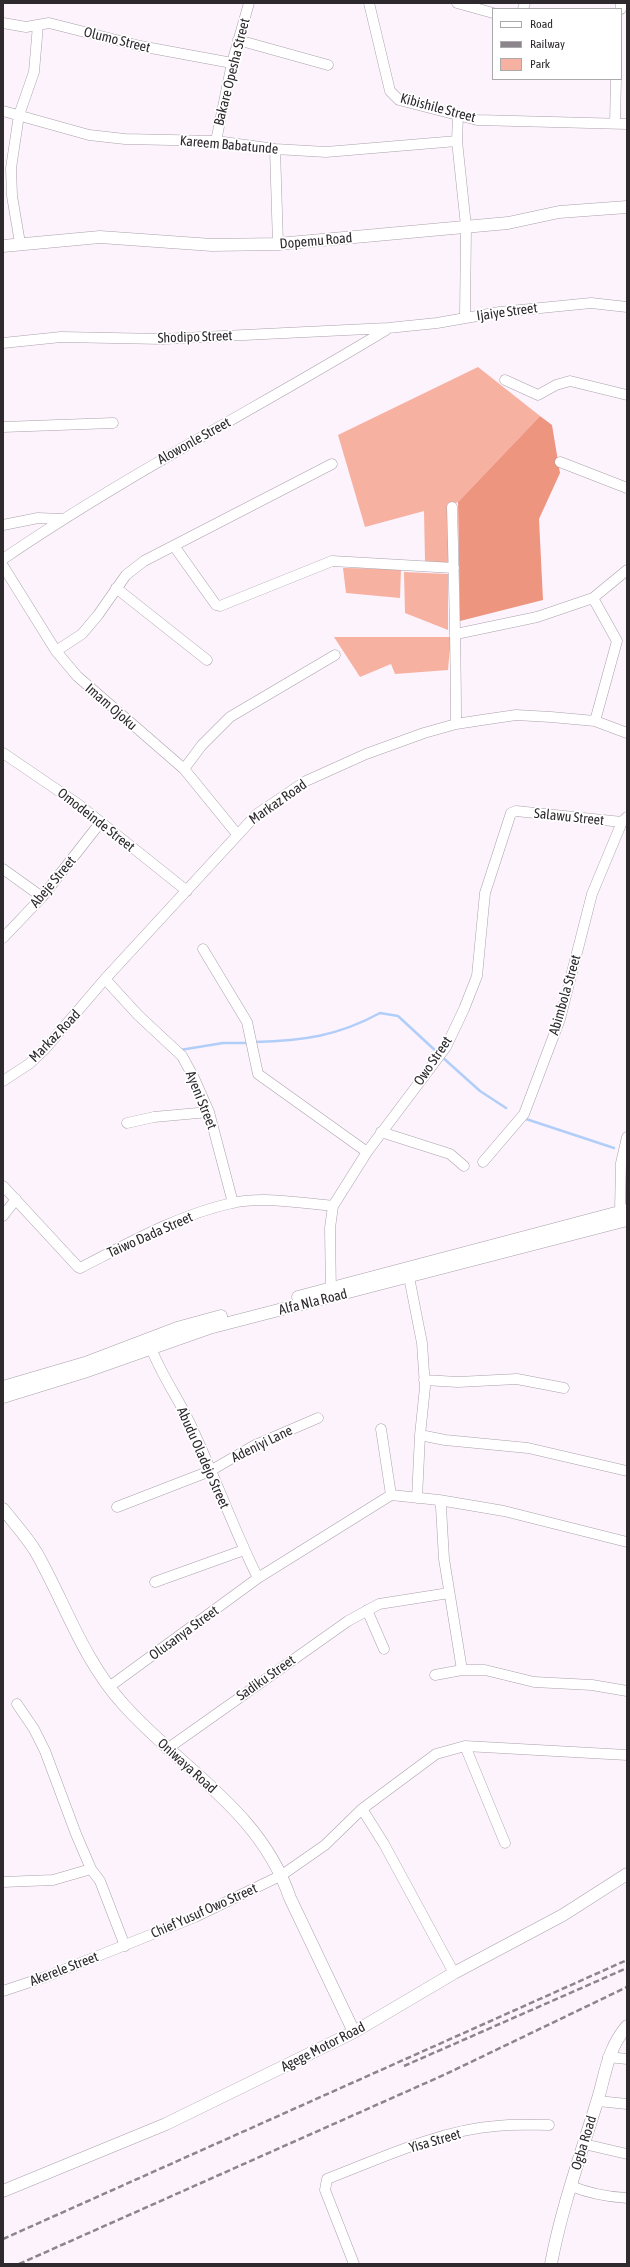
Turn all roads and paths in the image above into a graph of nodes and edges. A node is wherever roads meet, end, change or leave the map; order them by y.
1 (249, 3) edge
2 (369, 3) edge
3 (457, 3) edge
4 (492, 13) edge
5 (3, 23) edge
6 (38, 25) junction
7 (238, 40) junction
8 (232, 63) junction
9 (328, 65) dead end
10 (616, 80) edge
11 (3, 110) edge
12 (19, 115) junction
13 (458, 116) junction
14 (615, 123) junction
15 (627, 124) edge
16 (457, 141) junction
17 (216, 142) junction
18 (275, 149) junction
19 (7, 168) edge
20 (627, 207) edge
21 (466, 226) junction
22 (20, 243) junction
23 (278, 244) junction
24 (3, 246) edge
25 (627, 307) edge
26 (465, 318) junction
27 (388, 328) junction
28 (3, 343) edge
29 (505, 380) dead end
30 (627, 395) edge
31 (112, 423) dead end
32 (3, 427) edge
33 (560, 462) dead end
34 (332, 464) dead end
35 (627, 488) edge
36 (452, 507) dead end
37 (62, 519) junction
38 (3, 525) edge
39 (174, 546) junction
40 (3, 559) edge
41 (3, 566) edge
42 (454, 568) junction
43 (627, 570) edge
44 (116, 588) junction
45 (593, 598) junction
46 (456, 634) junction
47 (56, 652) junction
48 (335, 655) dead end
49 (207, 660) dead end
50 (595, 722) junction
51 (456, 724) junction
52 (627, 733) edge
53 (3, 753) edge
54 (184, 770) junction
55 (516, 811) joint
56 (625, 819) edge
57 (100, 823) junction
58 (237, 834) junction
59 (3, 869) edge
60 (187, 890) junction
61 (42, 897) junction
62 (3, 938) edge
63 (203, 948) dead end
64 (105, 980) junction
65 (3, 1081) edge
66 (209, 1112) junction
67 (127, 1122) dead end
68 (381, 1132) junction
69 (627, 1139) edge
70 (367, 1152) junction
71 (483, 1162) dead end
72 (464, 1166) dead end
73 (3, 1186) edge
74 (16, 1199) junction
75 (233, 1203) junction
76 (333, 1206) junction
77 (3, 1216) edge
78 (625, 1216) edge
79 (409, 1277) junction
80 (331, 1293) junction
81 (149, 1343) junction
82 (424, 1380) junction
83 (3, 1387) edge
84 (564, 1388) dead end
85 (3, 1397) edge
86 (318, 1418) dead end
87 (381, 1429) dead end
88 (420, 1435) junction
89 (210, 1471) junction
90 (627, 1471) edge
91 (391, 1495) junction
92 (417, 1498) junction
93 (439, 1500) junction
94 (117, 1507) dead end
95 (3, 1509) edge
96 (627, 1542) edge
97 (244, 1550) junction
98 (258, 1578) junction
99 (155, 1582) dead end
100 (449, 1593) junction
101 (367, 1610) junction
102 (384, 1649) dead end
103 (462, 1670) junction
104 (434, 1675) dead end
105 (109, 1687) junction
106 (627, 1691) edge
107 (17, 1704) dead end
108 (465, 1746) junction
109 (167, 1749) junction
110 (627, 1755) edge
111 (362, 1809) junction
112 (505, 1843) dead end
113 (91, 1869) junction
114 (627, 1874) edge
115 (282, 1875) junction
116 (3, 1882) edge
117 (126, 1946) junction
118 (454, 1973) junction
119 (3, 1991) edge
120 (627, 2026) edge
121 (354, 2032) junction
122 (608, 2057) junction
123 (627, 2059) edge
124 (598, 2101) junction
125 (627, 2104) edge
126 (549, 2125) dead end
127 (584, 2144) junction
128 (627, 2154) edge
129 (571, 2186) junction
130 (3, 2191) edge
131 (627, 2198) edge
132 (354, 2264) edge
133 (551, 2264) edge

1 - 7 street, Bakare Opesha Street
2 - 13 street, Kibishile Street
3 - 4 street
5 - 6 street, Olumo Street
6 - 8 street, Olumo Street
6 - 12 street
7 - 8 street, Bakare Opesha Street
7 - 9 street
8 - 17 street, Bakare Opesha Street
10 - 14 street
11 - 12 street, Kareem Babatunde
12 - 17 street, Kareem Babatunde
12 - 19 street
13 - 14 street, Kibishile Street
13 - 16 street
14 - 15 street, Kibishile Street
16 - 18 street, Kareem Babatunde
16 - 21 street
17 - 18 street, Kareem Babatunde
18 - 23 street
19 - 22 street
20 - 21 main road, Dopemu Road
21 - 23 main road, Dopemu Road
21 - 26 street
22 - 23 main road, Dopemu Road
22 - 24 main road, Dopemu Road
25 - 26 street, Ijaiye Street
26 - 27 street, Ijaiye Street
27 - 28 street, Shodipo Street
27 - 37 street, Alowonle Street
29 - 30 street
31 - 32 street
33 - 35 street
34 - 39 street
36 - 42 street
37 - 38 street
37 - 40 street, Alowonle Street
39 - 42 street
39 - 44 street
41 - 47 street, Imam Ojoku
42 - 46 street
43 - 45 street
44 - 47 street
44 - 49 street
45 - 46 street
45 - 50 street
46 - 51 street
47 - 54 street, Imam Ojoku
48 - 54 street
50 - 51 street, Markaz Road
50 - 52 street, Markaz Road
51 - 58 street, Markaz Road
53 - 57 street, Omodeinde Street
54 - 58 street, Imam Ojoku
55 - 56 street, Salawu Street
55 - 68 street, Owo Street
56 - 71 street, Abimbola Street
57 - 60 street, Omodeinde Street
57 - 61 street, Abeje Street
58 - 60 street, Markaz Road
59 - 61 street
60 - 64 street, Markaz Road
61 - 62 street, Abeje Street
63 - 70 street
64 - 65 street, Markaz Road
64 - 66 street, Ayeni Street
66 - 67 street
66 - 75 street, Ayeni Street
68 - 70 street, Owo Street
68 - 72 street
69 - 78 street
70 - 76 street, Owo Street
73 - 74 street, Taiwo Dada Street
74 - 75 street, Taiwo Dada Street
74 - 77 street
75 - 76 street, Taiwo Dada Street
76 - 80 street, Owo Street
78 - 79 main road, Alfa Nla Road
78 - 80 main road, Alfa Nla Road
79 - 80 main road, Alfa Nla Road
79 - 82 street
80 - 81 main road, Alfa Nla Road
81 - 83 main road, Alfa Nla Road
81 - 85 main road, Alfa Nla Road
81 - 89 street, Abudu Oladejo Street
82 - 84 street
82 - 88 street
86 - 89 street, Adeniyi Lane
87 - 91 street
88 - 90 street
88 - 92 street
89 - 94 street, Adeniyi Lane
89 - 97 street, Abudu Oladejo Street
91 - 92 street
91 - 98 street, Olusanya Street
92 - 93 street
93 - 96 street
93 - 100 street
95 - 105 main road, Oniwaya Road
97 - 98 street, Abudu Oladejo Street
97 - 99 street
98 - 105 street, Olusanya Street
100 - 101 street, Sadiku Street
100 - 103 street
101 - 102 street
101 - 109 street, Sadiku Street
103 - 104 street
103 - 106 street
105 - 109 main road, Oniwaya Road
107 - 113 street
108 - 110 street, Chief Yusuf Owo Street
108 - 111 street, Chief Yusuf Owo Street
108 - 112 street
109 - 115 main road, Oniwaya Road
111 - 115 street, Chief Yusuf Owo Street
111 - 118 street
113 - 116 street
113 - 117 street
114 - 118 main road, Agege Motor Road
115 - 117 street, Chief Yusuf Owo Street
115 - 121 main road, Oniwaya Road
117 - 119 street, Akerele Street
118 - 121 main road, Agege Motor Road
120 - 122 main road, Ogba Road
121 - 130 main road, Agege Motor Road
122 - 123 street
122 - 124 main road, Ogba Road
124 - 125 street
124 - 127 main road, Ogba Road
126 - 132 street, Yisa Street
127 - 128 street
127 - 129 main road, Ogba Road
129 - 131 street
129 - 133 main road, Ogba Road

